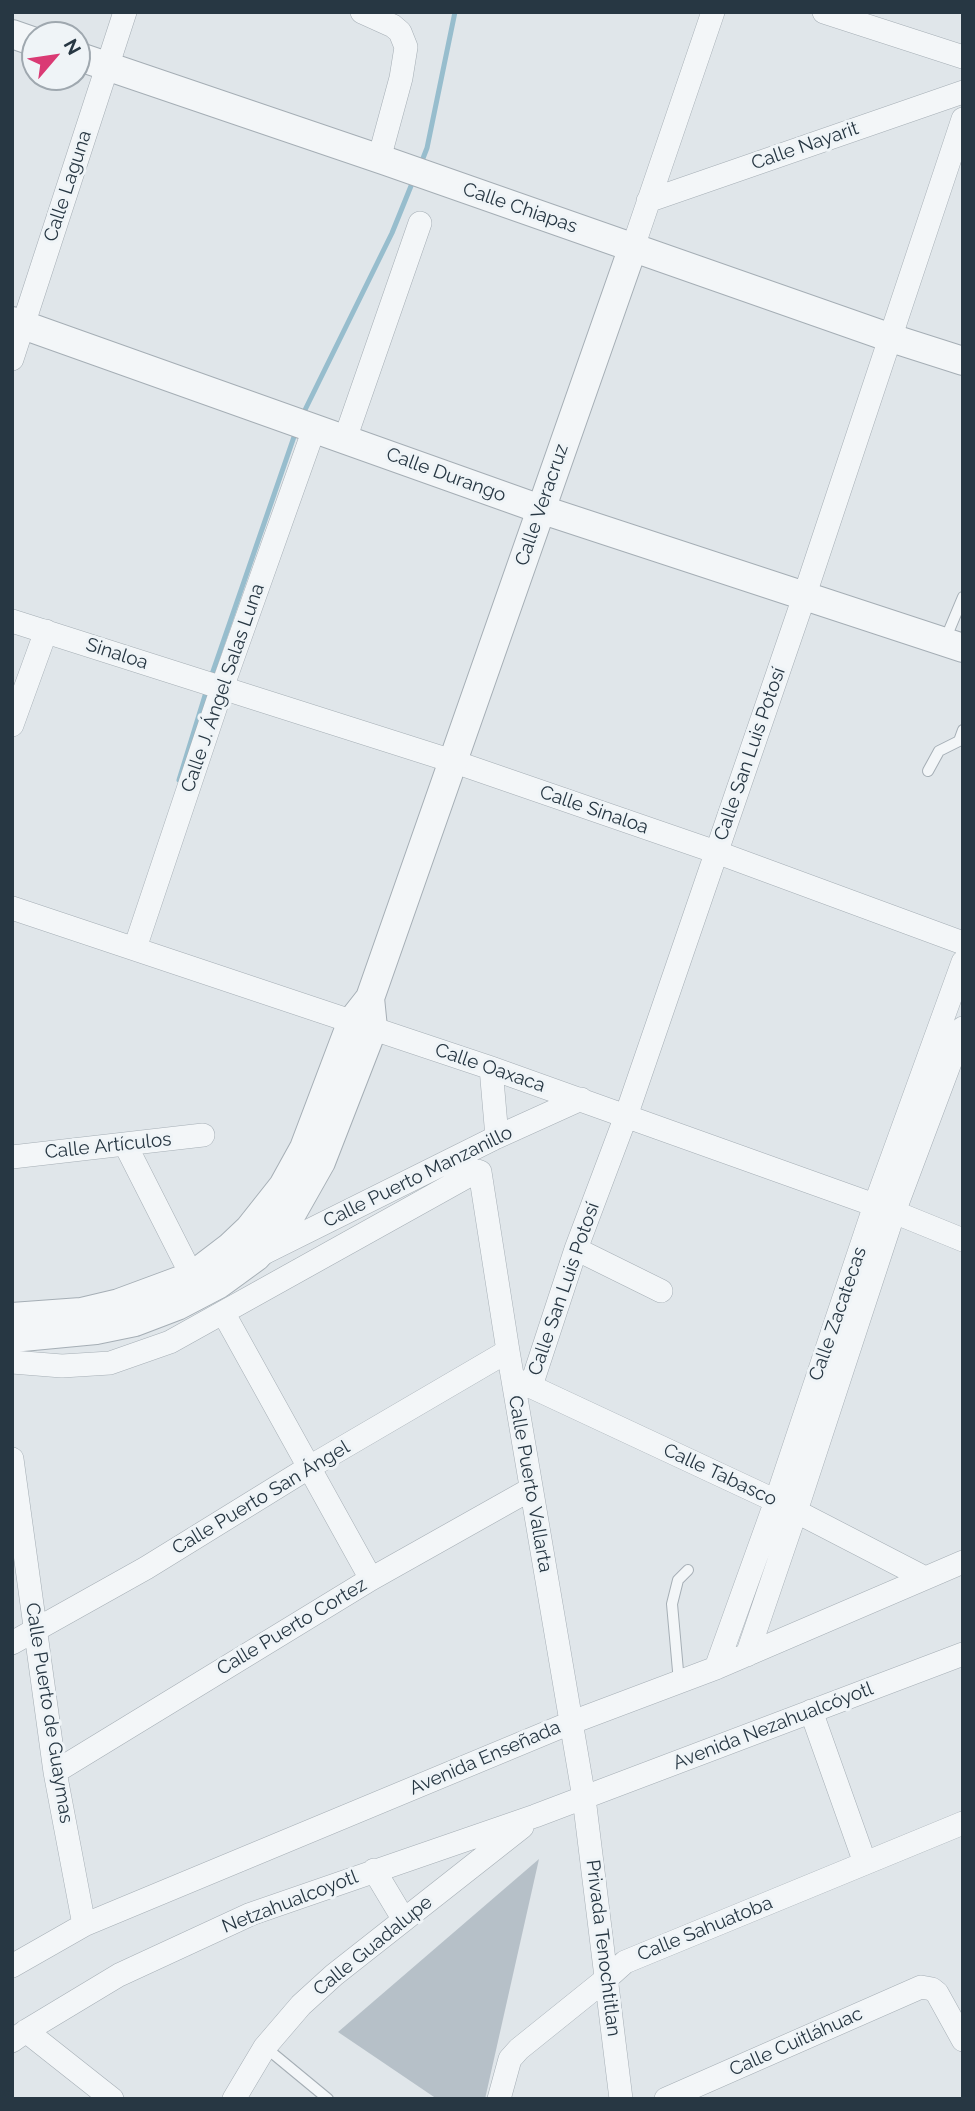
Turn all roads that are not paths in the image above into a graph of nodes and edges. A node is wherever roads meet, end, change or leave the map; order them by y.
1 (125, 12) edge
2 (362, 12) edge
3 (713, 12) edge
4 (824, 12) edge
5 (963, 58) edge
6 (91, 61) edge
7 (106, 66) junction
8 (963, 92) edge
9 (963, 119) edge
10 (382, 160) junction
11 (648, 201) junction
12 (419, 223) dead end
13 (633, 247) junction
14 (18, 323) edge
15 (891, 338) junction
16 (12, 359) edge
17 (963, 360) edge
18 (314, 429) junction
19 (345, 439) junction
20 (540, 509) junction
21 (804, 597) junction
22 (963, 597) edge
23 (12, 621) edge
24 (46, 631) junction
25 (953, 645) edge
26 (222, 688) junction
27 (12, 726) edge
28 (963, 730) edge
29 (452, 761) junction
30 (928, 771) dead end
31 (716, 852) junction
32 (12, 908) edge
33 (963, 943) edge
34 (135, 948) junction
35 (963, 962) edge
36 (363, 1024) junction
37 (963, 1028) edge
38 (491, 1068) junction
39 (581, 1099) junction
40 (626, 1116) junction
41 (203, 1135) dead end
42 (497, 1137) junction
43 (125, 1144) junction
44 (12, 1157) edge
45 (285, 1203) junction
46 (884, 1208) junction
47 (963, 1240) edge
48 (576, 1249) junction
49 (256, 1257) junction
50 (192, 1276) junction
51 (661, 1291) dead end
52 (224, 1314) junction
53 (12, 1317) edge
54 (12, 1338) edge
55 (508, 1351) junction
56 (12, 1362) edge
57 (522, 1382) junction
58 (12, 1459) edge
59 (308, 1468) junction
60 (531, 1489) junction
61 (776, 1501) junction
62 (796, 1511) junction
63 (963, 1562) edge
64 (688, 1570) dead end
65 (925, 1578) junction
66 (371, 1579) junction
67 (36, 1629) junction
68 (12, 1643) edge
69 (963, 1654) edge
70 (747, 1655) junction
71 (716, 1668) junction
72 (679, 1682) junction
73 (811, 1711) junction
74 (570, 1723) junction
75 (55, 1772) junction
76 (584, 1798) junction
77 (535, 1816) junction
78 (963, 1823) edge
79 (865, 1863) junction
80 (374, 1871) junction
81 (404, 1920) junction
82 (84, 1925) junction
83 (12, 1966) edge
84 (607, 1979) junction
85 (19, 2036) edge
86 (963, 2040) edge
87 (265, 2047) junction
88 (112, 2099) edge
89 (234, 2099) edge
90 (328, 2099) edge
91 (499, 2099) edge
92 (621, 2099) edge
93 (666, 2099) edge

1 - 7 street, Calle Laguna
2 - 10 street
3 - 11 street, Calle Veracruz
4 - 5 street
6 - 7 street, Calle Chiapas
7 - 10 street, Calle Chiapas
7 - 14 street, Calle Laguna
8 - 11 street, Calle Nayarit
9 - 15 street, Calle San Luis Potosí
10 - 13 street, Calle Chiapas
11 - 13 street, Calle Veracruz
12 - 19 street
13 - 15 street, Calle Chiapas
13 - 20 street, Calle Veracruz
14 - 16 street, Calle Laguna
14 - 18 street, Calle Durango
15 - 17 street, Calle Chiapas
15 - 21 street, Calle San Luis Potosí
18 - 19 street, Calle Durango
18 - 26 street, Calle J. Ángel Salas Luna
19 - 20 street, Calle Durango
20 - 21 street, Calle Durango
20 - 29 street, Calle Veracruz
21 - 25 street, Calle Durango
21 - 31 street, Calle San Luis Potosí
22 - 25 lane
23 - 24 street, Sinaloa
24 - 26 street, Sinaloa
24 - 27 street
26 - 29 street, Calle Sinaloa
26 - 34 street, Calle J. Ángel Salas Luna
28 - 30 lane
29 - 31 street, Calle Sinaloa
29 - 36 street, Calle Veracruz
31 - 33 street, Calle Sinaloa
31 - 40 street, Calle San Luis Potosí
32 - 34 street, Calle Oaxaca
34 - 36 street, Calle Oaxaca
35 - 46 street, Calle Zacatecas
36 - 38 street, Calle Oaxaca
36 - 45 street
37 - 46 street, Calle Zacatecas
38 - 39 street, Calle Oaxaca
38 - 42 street
39 - 40 street, Calle Oaxaca
39 - 42 street, Calle Puerto Manzanillo
40 - 46 street, Calle Oaxaca
40 - 48 street, Calle San Luis Potosí
41 - 43 street, Calle Artículos
42 - 49 street, Calle Puerto Manzanillo
43 - 44 street, Calle Artículos
43 - 50 street
45 - 49 street
45 - 50 street
46 - 47 street, Calle Oaxaca
46 - 61 street, Calle Zacatecas
46 - 62 street, Calle Zacatecas
48 - 51 street
48 - 57 street, Calle San Luis Potosí
49 - 54 street
50 - 53 street
52 - 55 street, Calle Puerto Vallarta
52 - 56 street
52 - 59 street
55 - 57 street, Calle Puerto Vallarta
55 - 59 street, Calle Puerto San Ángel
57 - 60 street, Calle Puerto Vallarta
57 - 61 street, Calle Tabasco
58 - 67 street, Calle Puerto de Guaymas
59 - 66 street
59 - 67 street, Calle Puerto San Ángel
60 - 66 street, Calle Puerto Cortez
60 - 74 street, Calle Puerto Vallarta
61 - 62 street, Calle Tabasco
61 - 71 street, Calle Zacatecas
62 - 65 street, Calle Tabasco
62 - 70 street, Calle Zacatecas
63 - 65 street, Avenida Enseñada
64 - 72 lane
65 - 70 street, Avenida Enseñada
66 - 75 street, Calle Puerto Cortez
67 - 68 street, Calle Puerto San Ángel
67 - 75 street, Calle Puerto de Guaymas
69 - 73 street, Avenida Nezahualcóyotl
70 - 71 street, Avenida Enseñada
71 - 72 street, Avenida Enseñada
72 - 74 street, Avenida Enseñada
73 - 76 street, Avenida Nezahualcóyotl
73 - 79 street
74 - 76 street, Calle Puerto Vallarta
74 - 82 street, Avenida Enseñada
75 - 82 street, Calle Puerto de Guaymas
76 - 77 street, Netzahualcoyotl
76 - 84 street, Privada Tenochtitlan
77 - 80 street, Netzahualcoyotl
77 - 81 street, Calle Guadalupe
78 - 79 street, Calle Sahuatoba
79 - 84 street, Calle Sahuatoba
80 - 81 street
80 - 85 street, Netzahualcoyotl
81 - 87 street, Calle Guadalupe
82 - 83 street, Avenida Enseñada
84 - 91 street, Calle Sahuatoba
84 - 92 street, Privada Tenochtitlan
85 - 88 street
86 - 93 street, Calle Cuitláhuac
87 - 89 street, Calle Guadalupe
87 - 90 lane

